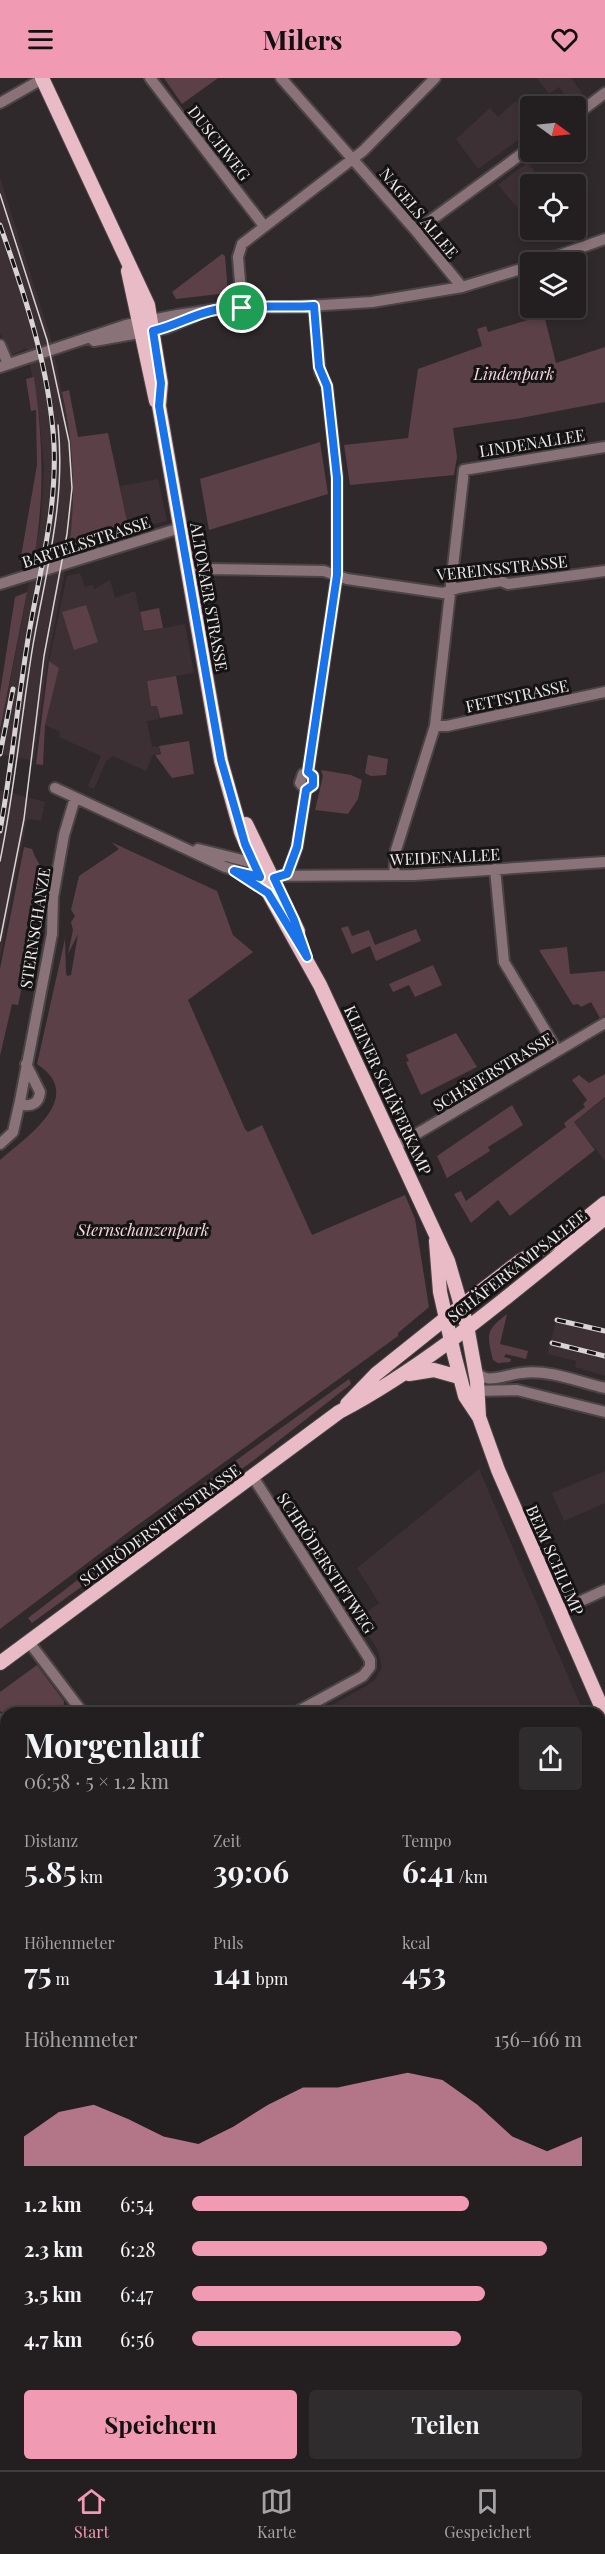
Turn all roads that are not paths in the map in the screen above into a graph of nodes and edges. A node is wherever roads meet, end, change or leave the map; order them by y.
1 (43, 78) edge
2 (150, 78) edge
3 (282, 78) edge
4 (435, 78) edge
5 (605, 93) edge
6 (0, 103) edge
7 (586, 107) edge
8 (520, 155) edge
9 (353, 159) junction
10 (264, 226) junction
11 (416, 231) junction
12 (605, 239) edge
13 (568, 252) edge
14 (520, 269) edge
15 (462, 287) junction
16 (314, 306) junction
17 (242, 308) junction
18 (146, 327) junction
19 (0, 345) edge
20 (4, 365) edge
21 (605, 447) edge
22 (180, 528) junction
23 (605, 571) edge
24 (188, 572) junction
25 (337, 575) junction
26 (0, 584) edge
27 (451, 590) junction
28 (605, 692) edge
29 (435, 726) junction
30 (55, 788) dead end
31 (231, 792) junction
32 (75, 798) junction
33 (186, 847) junction
34 (605, 862) edge
35 (253, 863) junction
36 (495, 870) junction
37 (234, 871) junction
38 (272, 874) junction
39 (393, 875) junction
40 (268, 893) junction
41 (307, 957) junction
42 (605, 1023) edge
43 (557, 1050) junction
44 (26, 1064) junction
45 (20, 1101) junction
46 (0, 1144) edge
47 (396, 1146) junction
48 (605, 1203) edge
49 (605, 1218) edge
50 (436, 1238) junction
51 (462, 1306) junction
52 (446, 1318) junction
53 (467, 1326) junction
54 (450, 1341) junction
55 (475, 1368) junction
56 (402, 1376) junction
57 (460, 1381) junction
58 (605, 1388) edge
59 (478, 1392) junction
60 (339, 1412) junction
61 (605, 1412) edge
62 (479, 1416) junction
63 (253, 1477) junction
64 (605, 1590) edge
65 (560, 1611) junction
66 (29, 1642) junction
67 (0, 1663) edge
68 (78, 1707) edge
69 (306, 1707) edge
70 (602, 1707) edge

1 - 6 street
1 - 18 main road, ALTONAER STRASSE
2 - 10 street, DUSCHWEG
3 - 9 street, NAGELS ALLEE
4 - 9 street
5 - 7 street
8 - 11 street
9 - 10 street
9 - 11 street, NAGELS ALLEE
10 - 17 street
11 - 15 street, NAGELS ALLEE
12 - 13 street
14 - 15 street
15 - 16 street
16 - 17 street
16 - 25 street
17 - 18 street
18 - 20 street
18 - 22 main road, ALTONAER STRASSE
19 - 20 street
21 - 27 street, LINDENALLEE
22 - 24 main road, ALTONAER STRASSE
22 - 26 street, BARTELSSTRASSE
23 - 27 street, VEREINSSTRASSE
24 - 25 street, VEREINSSTRASSE
24 - 31 main road, ALTONAER STRASSE
25 - 27 street, VEREINSSTRASSE
25 - 38 street
27 - 29 street
28 - 29 street, FETTSTRASSE
29 - 39 street
30 - 32 street
31 - 35 main road, ALTONAER STRASSE
31 - 38 main road, ALTONAER STRASSE
32 - 33 street
32 - 44 street, STERNSCHANZE
33 - 35 street
33 - 37 street
34 - 36 street, WEIDENALLEE
35 - 38 main road, KLEINER SCHÄFERKAMP
36 - 39 street, WEIDENALLEE
36 - 43 street
37 - 38 street, WEIDENALLEE
37 - 40 street
38 - 39 street, WEIDENALLEE
38 - 40 main road, KLEINER SCHÄFERKAMP
38 - 41 main road, KLEINER SCHÄFERKAMP
40 - 41 main road, KLEINER SCHÄFERKAMP
41 - 47 main road, KLEINER SCHÄFERKAMP
42 - 43 street, SCHÄFERSTRASSE
43 - 47 street, SCHÄFERSTRASSE
44 - 45 street, STERNSCHANZE
44 - 45 street
45 - 46 street, STERNSCHANZE
47 - 50 main road, KLEINER SCHÄFERKAMP
48 - 51 main road, SCHÄFERKAMPSALLEE
49 - 53 main road, SCHÄFERKAMPSALLEE
50 - 51 main road, KLEINER SCHÄFERKAMP
50 - 52 main road, KLEINER SCHÄFERKAMP
51 - 52 main road, SCHÄFERKAMPSALLEE
51 - 53 main road, BEIM SCHLUMP
52 - 54 main road, BEIM SCHLUMP
52 - 60 main road, SCHRÖDERSTIFTSTRASSE
53 - 54 main road, SCHÄFERKAMPSALLEE
53 - 55 main road, BEIM SCHLUMP
54 - 56 main road, SCHRÖDERSTIFTSTRASSE
54 - 57 main road, BEIM SCHLUMP
55 - 58 street
55 - 59 main road, BEIM SCHLUMP
56 - 57 main road
56 - 60 main road, SCHRÖDERSTIFTSTRASSE
57 - 59 street
57 - 62 main road, BEIM SCHLUMP
59 - 61 street
59 - 62 main road, BEIM SCHLUMP
60 - 63 main road, SCHRÖDERSTIFTSTRASSE
62 - 65 main road, BEIM SCHLUMP
63 - 66 main road, SCHRÖDERSTIFTSTRASSE
63 - 69 street, SCHRÖDERSTIFTWEG
64 - 65 street
65 - 70 main road, BEIM SCHLUMP
66 - 67 main road, SCHRÖDERSTIFTSTRASSE
66 - 68 street

